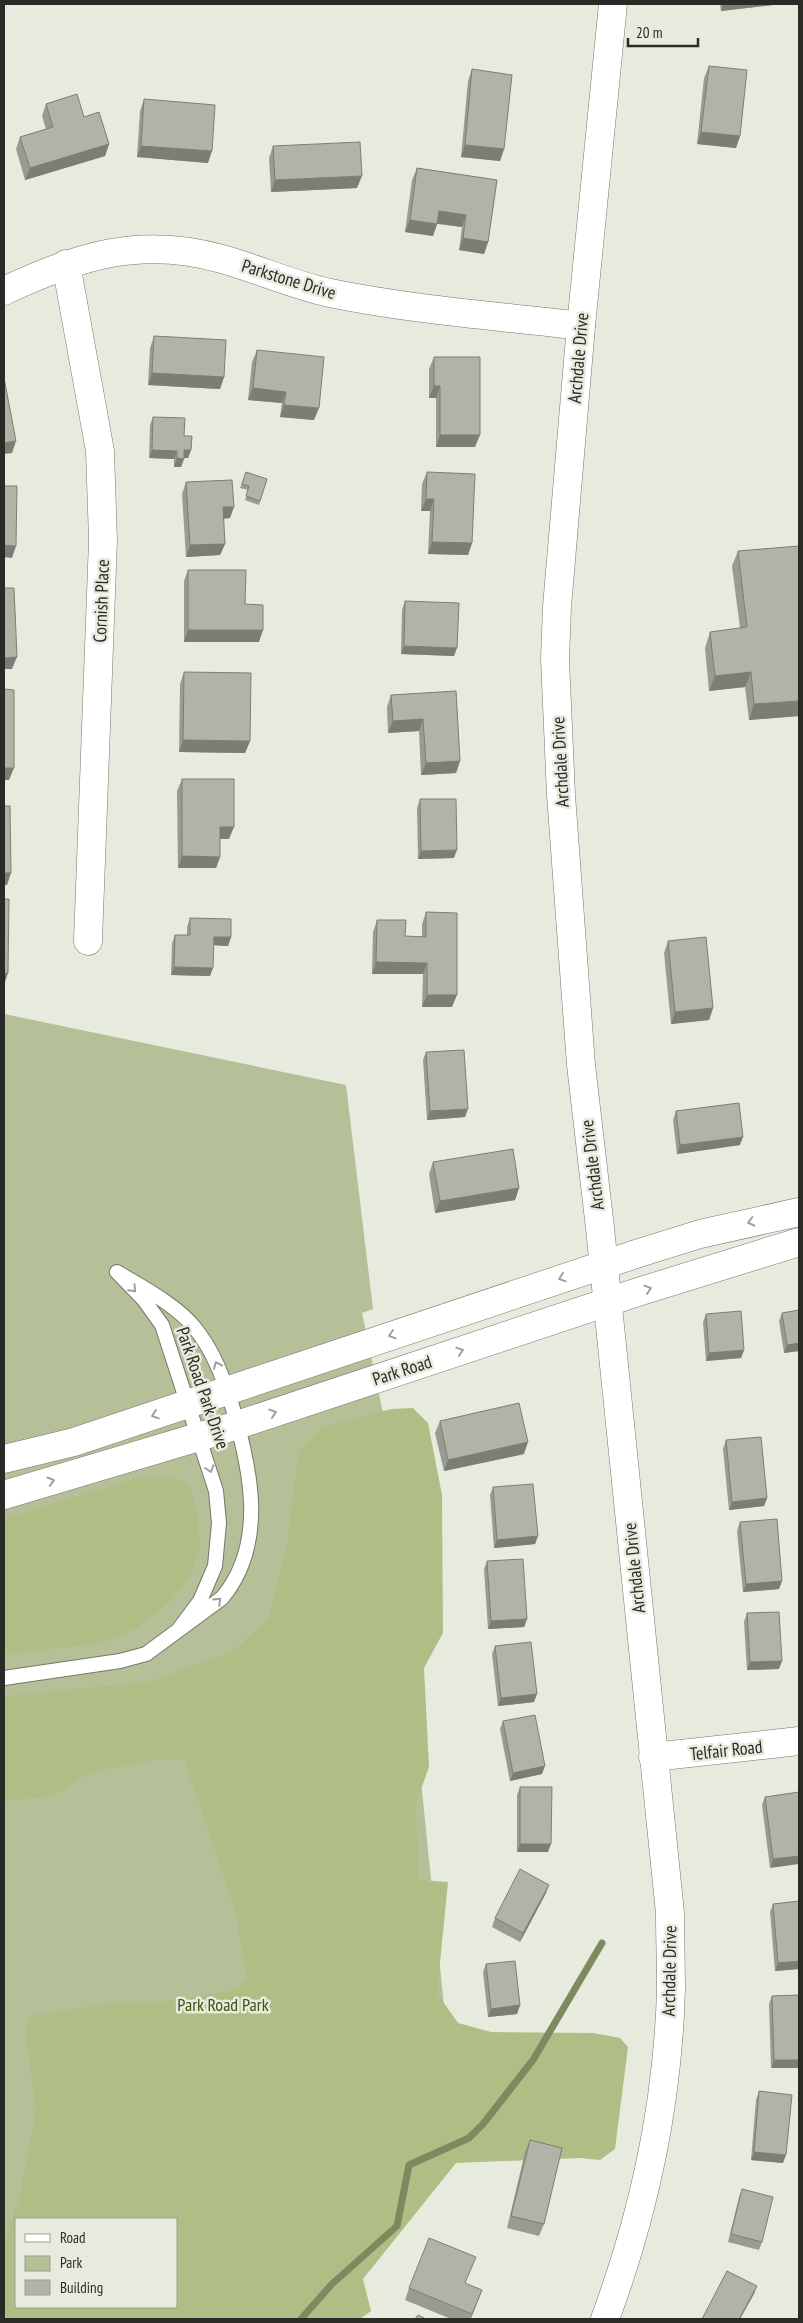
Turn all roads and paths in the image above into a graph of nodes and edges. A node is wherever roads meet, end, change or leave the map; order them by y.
1 (613, 4) edge
2 (66, 264) junction
3 (4, 291) edge
4 (581, 326) junction
5 (88, 941) dead end
6 (799, 1212) edge
7 (799, 1242) edge
8 (603, 1264) junction
9 (607, 1302) junction
10 (227, 1391) junction
11 (188, 1404) junction
12 (237, 1425) junction
13 (200, 1437) junction
14 (4, 1459) edge
15 (4, 1495) edge
16 (179, 1630) junction
17 (4, 1678) edge
18 (799, 1740) edge
19 (653, 1758) junction
20 (605, 2319) edge

1 - 4 street, Archdale Drive
2 - 3 street, Parkstone Drive
2 - 4 street, Parkstone Drive
2 - 5 street, Cornish Place
4 - 8 street, Archdale Drive
6 -> 8 street, Park Road
9 -> 7 street, Park Road
8 - 9 street, Archdale Drive
8 -> 10 street, Park Road
12 -> 9 street, Park Road
9 - 19 street, Archdale Drive
10 - 11 street, Park Road
10 -> 11 lane, Park Road Park Drive
10 - 12 lane, Park Road Park Drive
11 - 13 lane, Park Road Park Drive
11 -> 14 street, Park Road
12 - 13 street, Park Road
16 -> 12 lane, Park Road Park Drive
15 -> 13 street, Park Road
13 -> 16 lane, Park Road Park Drive
16 - 17 lane, Park Road Park Drive
18 - 19 street, Telfair Road
19 - 20 street, Archdale Drive

